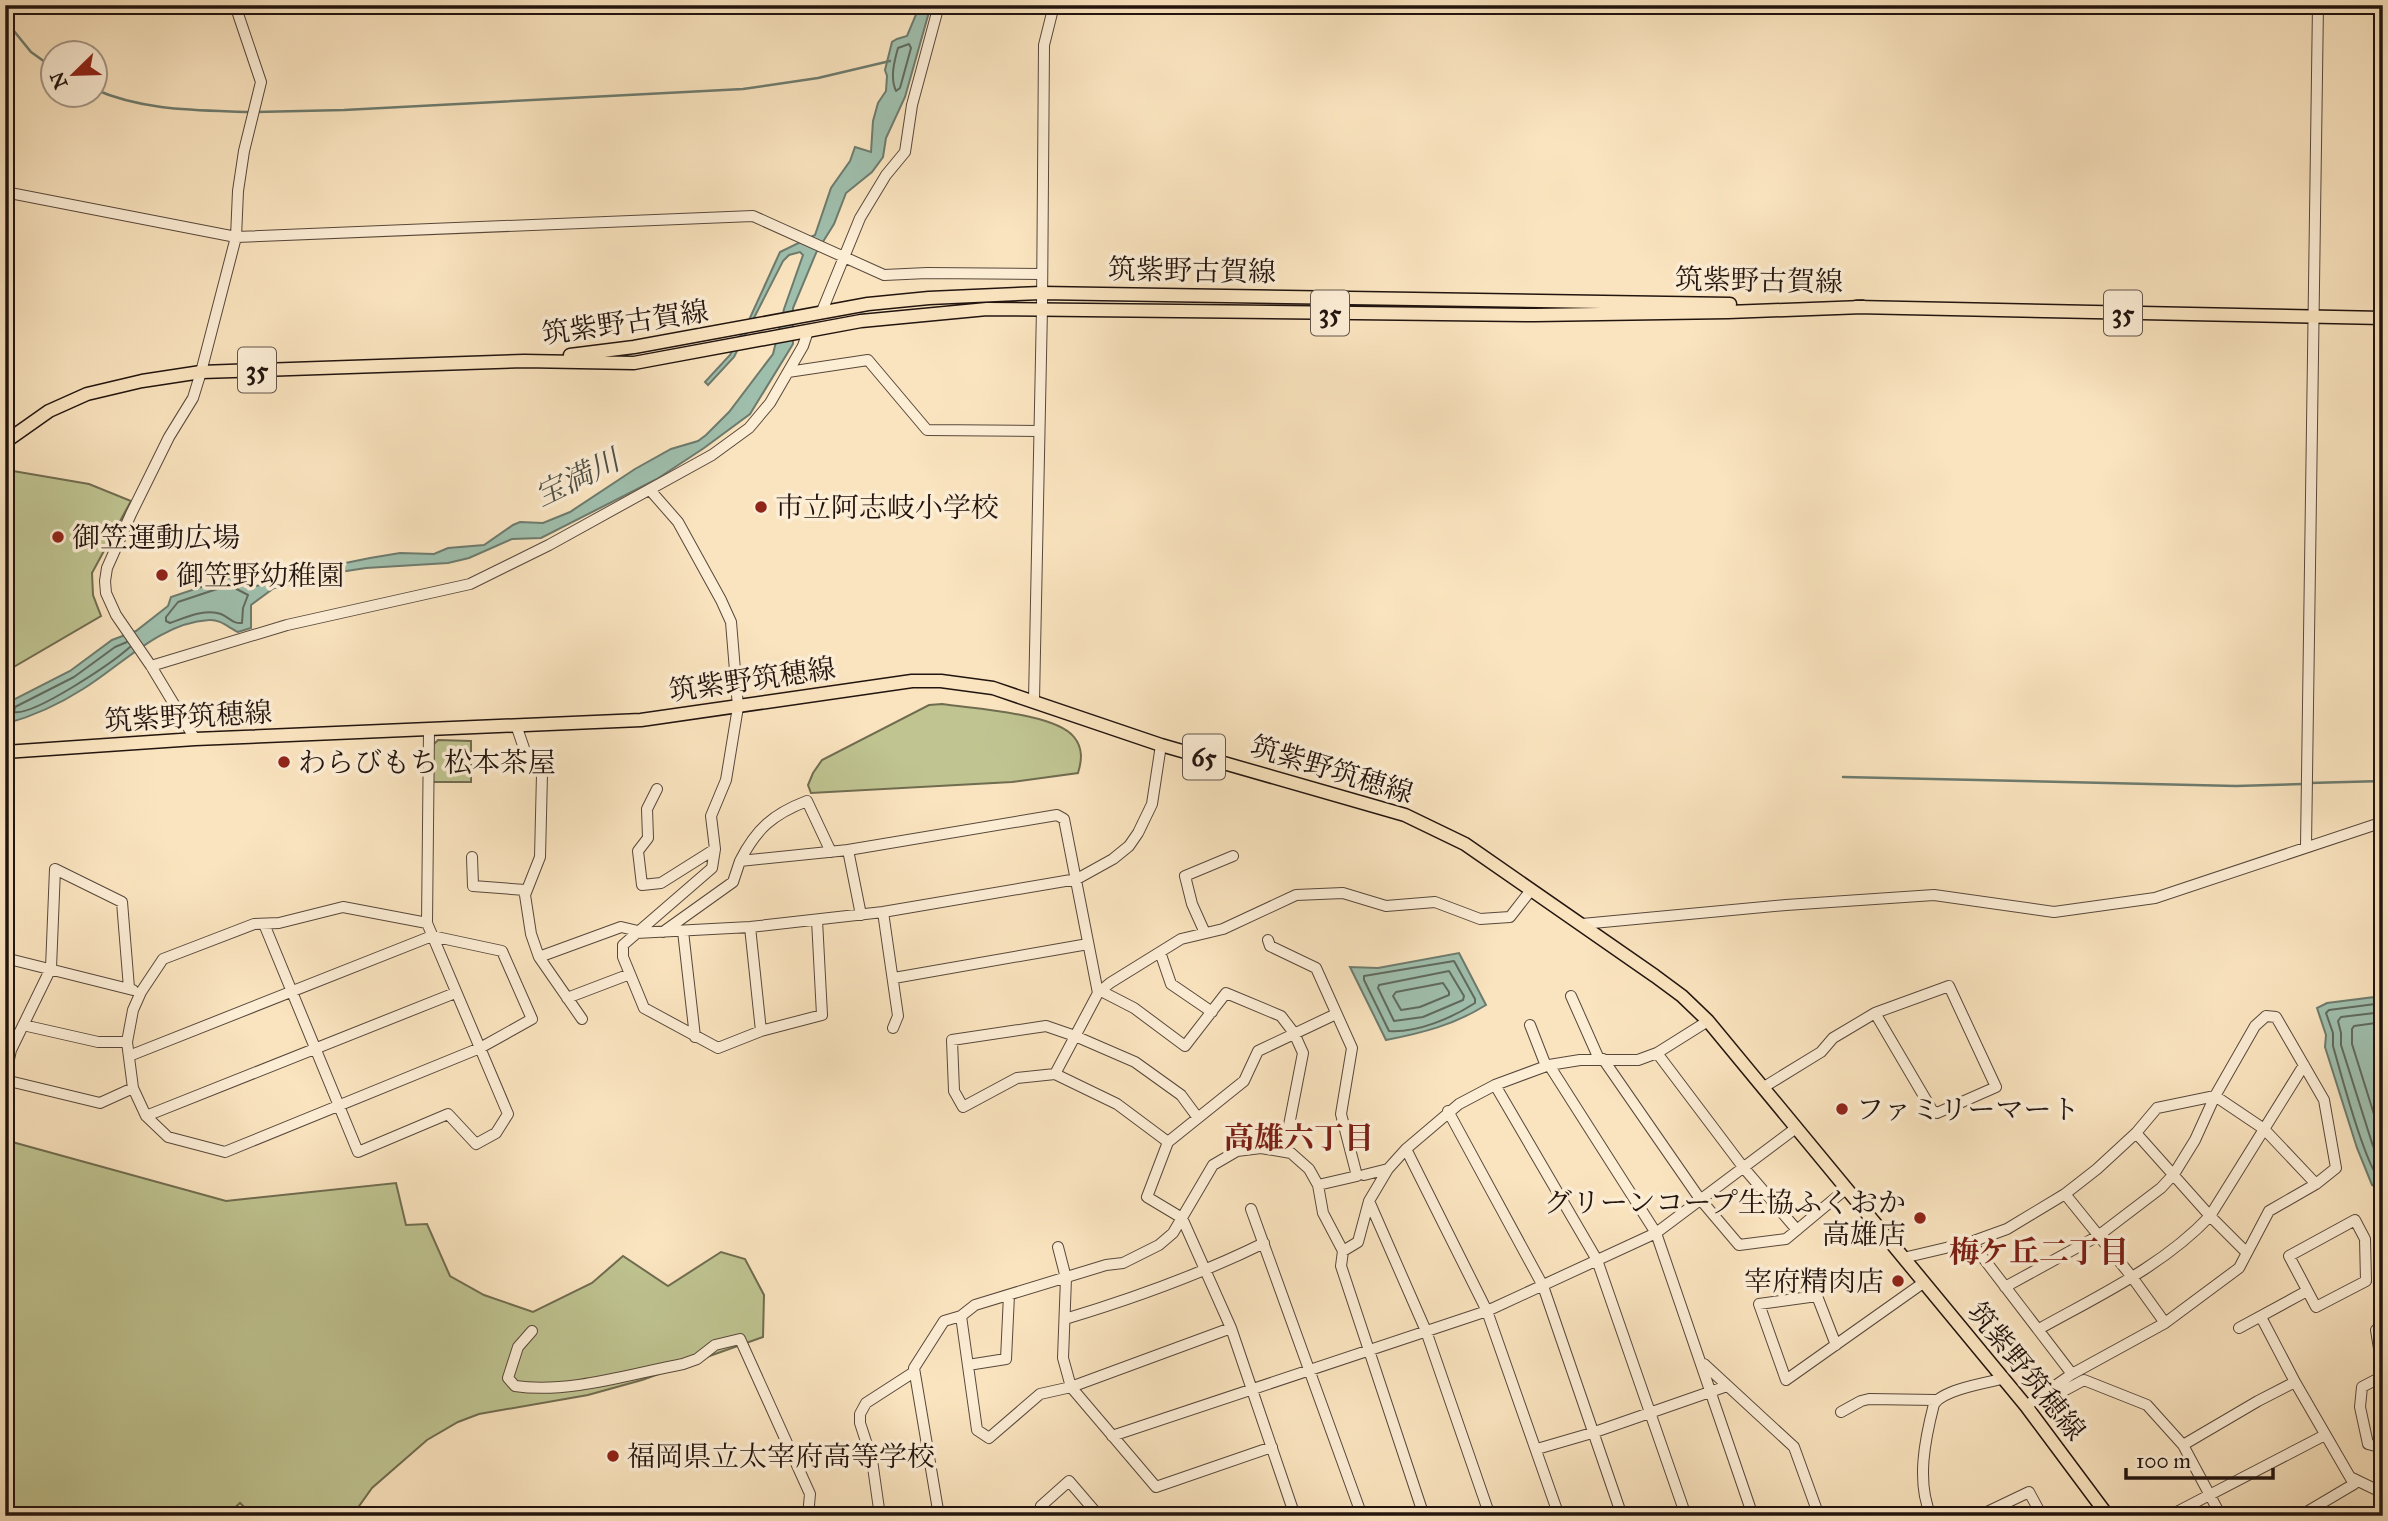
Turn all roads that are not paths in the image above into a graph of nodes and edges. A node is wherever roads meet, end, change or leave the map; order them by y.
1 (235, 5) edge
2 (939, 5) edge
3 (1054, 5) edge
4 (2318, 5) edge
5 (5, 192) edge
6 (236, 237) junction
7 (842, 256) junction
8 (1041, 274) junction
9 (1041, 293) junction
10 (1863, 307) junction
11 (1042, 308) junction
12 (822, 311) junction
13 (2315, 317) junction
14 (2383, 318) edge
15 (804, 331) junction
16 (524, 361) junction
17 (201, 372) junction
18 (788, 372) junction
19 (1039, 431) junction
20 (5, 442) edge
21 (650, 490) junction
22 (147, 662) junction
23 (1034, 701) junction
24 (738, 707) junction
25 (516, 725) junction
26 (429, 730) junction
27 (195, 739) junction
28 (1161, 744) junction
29 (5, 752) edge
30 (657, 789) dead end
31 (2383, 822) edge
32 (2306, 846) junction
33 (715, 849) junction
34 (848, 850) junction
35 (831, 852) junction
36 (1233, 856) dead end
37 (472, 857) dead end
38 (740, 861) junction
39 (1077, 879) junction
40 (526, 890) junction
41 (1531, 890) junction
42 (5, 898) edge
43 (883, 912) junction
44 (861, 915) junction
45 (817, 920) junction
46 (426, 923) junction
47 (264, 924) junction
48 (1582, 925) junction
49 (750, 927) junction
50 (637, 932) junction
51 (663, 932) junction
52 (683, 932) junction
53 (1205, 933) junction
54 (432, 936) junction
55 (1268, 940) dead end
56 (1088, 944) junction
57 (1160, 952) junction
58 (539, 957) junction
59 (6, 958) edge
60 (51, 968) junction
61 (630, 974) junction
62 (894, 978) junction
63 (128, 988) junction
64 (141, 992) junction
65 (292, 992) junction
66 (1100, 992) junction
67 (455, 993) junction
68 (1571, 996) dead end
69 (567, 998) junction
70 (1212, 1012) junction
71 (1336, 1013) junction
72 (1875, 1013) junction
73 (582, 1019) dead end
74 (1708, 1021) junction
75 (23, 1025) junction
76 (1530, 1025) dead end
77 (893, 1028) dead end
78 (761, 1031) junction
79 (1294, 1033) junction
80 (1075, 1036) junction
81 (695, 1037) junction
82 (127, 1042) junction
83 (480, 1048) junction
84 (316, 1049) junction
85 (1657, 1053) junction
86 (129, 1056) junction
87 (1601, 1059) junction
88 (1548, 1065) junction
89 (2304, 1065) junction
90 (1055, 1074) junction
91 (5, 1079) edge
92 (1495, 1086) junction
93 (1764, 1087) junction
94 (133, 1088) junction
95 (2215, 1096) junction
96 (340, 1104) junction
97 (1448, 1111) junction
98 (146, 1116) junction
99 (1198, 1118) junction
100 (1796, 1128) junction
101 (2264, 1129) junction
102 (2136, 1133) junction
103 (1168, 1142) junction
104 (1406, 1149) junction
105 (1284, 1151) junction
106 (1743, 1167) junction
107 (1388, 1169) junction
108 (2174, 1174) junction
109 (1364, 1175) dead end
110 (2316, 1184) junction
111 (1318, 1185) junction
112 (1846, 1189) junction
113 (2065, 1194) junction
114 (1700, 1199) junction
115 (1369, 1201) junction
116 (1251, 1209) dead end
117 (2210, 1216) junction
118 (1182, 1218) junction
119 (1797, 1230) junction
120 (1656, 1233) junction
121 (2098, 1237) junction
122 (1971, 1241) junction
123 (1264, 1243) junction
124 (1058, 1247) dead end
125 (1343, 1251) junction
126 (2246, 1252) junction
127 (1903, 1258) junction
128 (1597, 1260) junction
129 (1207, 1271) junction
130 (2132, 1277) junction
131 (1066, 1278) junction
132 (1923, 1283) junction
133 (1543, 1286) junction
134 (2005, 1287) junction
135 (2306, 1291) junction
136 (1009, 1295) junction
137 (1487, 1311) junction
138 (961, 1316) junction
139 (2261, 1317) junction
140 (1065, 1319) junction
141 (2165, 1323) junction
142 (1231, 1328) junction
143 (2239, 1328) dead end
144 (2039, 1329) junction
145 (2376, 1330) dead end
146 (532, 1331) dead end
147 (1426, 1331) junction
148 (1836, 1345) junction
149 (1370, 1351) junction
150 (1702, 1362) junction
151 (968, 1365) junction
152 (1310, 1370) junction
153 (914, 1372) junction
154 (2072, 1374) junction
155 (2383, 1375) edge
156 (2003, 1379) junction
157 (2295, 1382) junction
158 (1727, 1385) junction
159 (1071, 1387) junction
160 (1252, 1388) junction
161 (1711, 1392) junction
162 (1936, 1400) junction
163 (2030, 1404) junction
164 (1649, 1412) junction
165 (1841, 1412) dead end
166 (1592, 1433) junction
167 (2325, 1434) junction
168 (1112, 1436) junction
169 (2183, 1445) junction
170 (1272, 1447) junction
171 (2383, 1448) edge
172 (1537, 1449) junction
173 (2350, 1477) junction
174 (2383, 1493) edge
175 (2210, 1496) junction
176 (808, 1516) edge
177 (880, 1516) edge
178 (940, 1516) edge
179 (1045, 1516) edge
180 (1099, 1516) edge
181 (1295, 1516) edge
182 (1362, 1516) edge
183 (1424, 1516) edge
184 (1490, 1516) edge
185 (1559, 1516) edge
186 (1622, 1516) edge
187 (1686, 1516) edge
188 (1754, 1516) edge
189 (1819, 1516) edge
190 (1931, 1516) edge
191 (1987, 1516) edge
192 (2042, 1516) edge
193 (2108, 1516) edge
194 (2169, 1516) edge
195 (2221, 1516) edge
196 (2300, 1516) edge

1 - 6 street
2 - 7 street
3 - 8 street
4 - 13 street
5 - 6 street
6 - 7 street
6 - 17 street
7 - 8 street
7 - 12 street
8 - 9 street
9 - 10 main road, 筑紫野古賀線 / 35
9 - 11 street
9 - 12 main road, 筑紫野古賀線 / 35
10 - 11 main road, 筑紫野古賀線 / 35
10 - 13 main road, 筑紫野古賀線 / 35
11 - 15 main road, 筑紫野古賀線 / 35
11 - 19 street
12 - 16 main road, 筑紫野古賀線 / 35
13 - 14 main road, 筑紫野古賀線 / 35
13 - 32 street
15 - 16 main road, 筑紫野古賀線 / 35
15 - 18 street
16 - 17 main road, 筑紫野古賀線 / 35
17 - 20 main road, 筑紫野古賀線 / 35
17 - 22 street
18 - 19 street
18 - 21 street
19 - 23 street
21 - 22 street
21 - 24 street
22 - 27 street
23 - 24 main road, 筑紫野筑穂線 / 65
23 - 28 main road, 筑紫野筑穂線 / 65
24 - 25 main road, 筑紫野筑穂線 / 65
24 - 33 street
25 - 26 main road, 筑紫野筑穂線 / 65
25 - 40 street
26 - 27 main road, 筑紫野筑穂線 / 65
26 - 46 street
27 - 29 main road, 筑紫野筑穂線 / 65
28 - 39 street
28 - 41 main road, 筑紫野筑穂線 / 65
30 - 33 street
31 - 32 street
32 - 48 street
33 - 50 street
34 - 35 street
34 - 39 street
34 - 44 street
35 - 38 street
35 - 38 street
36 - 53 street
37 - 40 street
38 - 51 street
39 - 43 street
39 - 56 street
40 - 58 street
41 - 48 main road, 筑紫野筑穂線 / 65
41 - 53 street
42 - 59 street
43 - 44 street
43 - 62 street
44 - 45 street
45 - 49 street
45 - 78 street
46 - 47 street
46 - 54 street
47 - 64 street
47 - 65 street
48 - 74 main road, 筑紫野筑穂線 / 65
49 - 52 street
49 - 78 street
50 - 51 street
50 - 58 street
50 - 61 street
51 - 52 street
52 - 81 street
53 - 57 street
54 - 65 street
54 - 67 street
54 - 83 street
55 - 71 street
56 - 62 street
56 - 66 street
57 - 66 street
57 - 70 street
58 - 69 street
59 - 60 street
60 - 63 street
60 - 63 street
60 - 75 street
61 - 69 street
61 - 81 street
62 - 77 street
63 - 64 street
64 - 82 street
65 - 84 street
65 - 86 street
66 - 70 street
66 - 80 street
67 - 83 street
67 - 84 street
68 - 87 street
69 - 73 street
70 - 79 street
71 - 79 street
71 - 111 street
72 - 72 street
72 - 93 street
74 - 85 street
74 - 93 main road, 筑紫野筑穂線 / 65
75 - 82 street
75 - 91 street
76 - 88 street
78 - 81 street
79 - 99 street
79 - 105 street
80 - 90 street
80 - 90 street
80 - 99 street
82 - 86 street
83 - 96 street
83 - 96 street
84 - 96 street
84 - 98 street
85 - 87 street
85 - 106 street
86 - 94 street
87 - 88 street
87 - 114 street
88 - 92 street
88 - 120 street
89 - 95 street
89 - 101 street
89 - 110 street
90 - 103 street
91 - 94 street
92 - 97 street
92 - 128 street
93 - 100 main road, 筑紫野筑穂線 / 65
94 - 98 street
95 - 101 street
95 - 102 street
95 - 108 street
96 - 98 street
97 - 104 street
97 - 133 street
99 - 103 street
100 - 106 street
100 - 112 main road, 筑紫野筑穂線 / 65
101 - 110 street
101 - 117 street
102 - 108 street
102 - 113 street
103 - 118 street
104 - 107 street
104 - 137 street
105 - 111 street
105 - 118 street
106 - 114 street
106 - 119 street
107 - 109 street
107 - 115 street
108 - 117 street
108 - 121 street
110 - 126 street
111 - 125 street
112 - 119 street
112 - 127 main road, 筑紫野筑穂線 / 65
113 - 121 street
113 - 122 street
114 - 119 street
114 - 120 street
115 - 125 street
115 - 147 street
116 - 123 street
117 - 126 street
117 - 130 street
118 - 129 street
118 - 131 street
120 - 128 street
120 - 150 street
121 - 130 street
121 - 134 street
122 - 127 street
122 - 134 street
123 - 129 street
123 - 152 street
124 - 131 street
125 - 149 street
126 - 141 street
127 - 132 main road, 筑紫野筑穂線 / 65
128 - 133 street
128 - 164 street
129 - 140 street
129 - 142 street
130 - 141 street
130 - 144 street
131 - 136 street
131 - 140 street
132 - 148 street
132 - 156 main road, 筑紫野筑穂線 / 65
133 - 137 street
133 - 166 street
134 - 144 street
135 - 135 street
135 - 139 street
136 - 138 street
136 - 151 street
137 - 147 street
137 - 172 street
138 - 151 street
138 - 153 street
139 - 143 street
139 - 157 street
140 - 159 street
141 - 154 street
142 - 159 street
142 - 160 street
144 - 154 street
145 - 155 street
146 - 176 street
147 - 149 street
147 - 184 street
148 - 148 street
149 - 152 street
149 - 183 street
150 - 158 street
150 - 161 street
151 - 159 street
152 - 160 street
152 - 182 street
153 - 177 street
153 - 178 street
154 - 163 street
155 - 171 street
156 - 162 street
156 - 163 main road, 筑紫野筑穂線 / 65
157 - 167 street
157 - 169 street
158 - 161 street
158 - 189 street
159 - 168 street
160 - 168 street
160 - 170 street
161 - 164 street
161 - 188 street
162 - 165 street
162 - 190 street
163 - 169 street
163 - 193 main road, 筑紫野筑穂線 / 65
164 - 166 street
164 - 187 street
166 - 172 street
166 - 186 street
167 - 173 street
167 - 175 street
168 - 170 street
169 - 175 street
170 - 181 street
172 - 185 street
173 - 174 street
173 - 196 street
175 - 194 street
175 - 195 street
179 - 180 street
191 - 192 street

